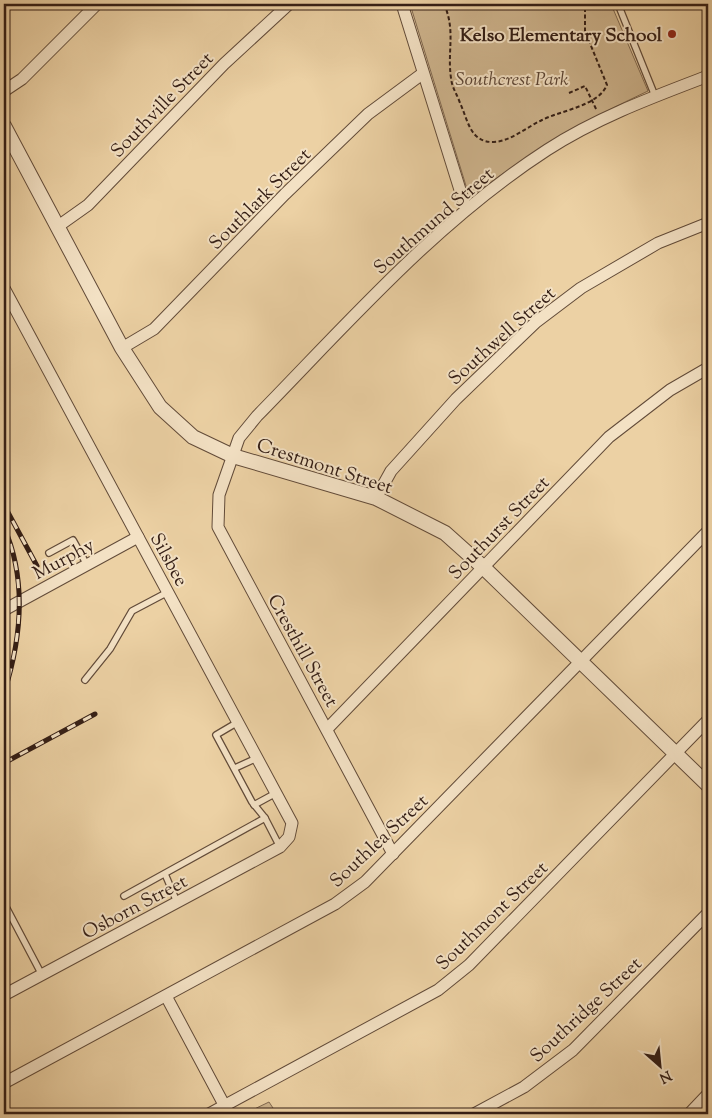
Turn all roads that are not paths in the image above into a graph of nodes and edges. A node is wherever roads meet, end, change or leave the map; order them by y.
1 (97, 4) edge
2 (289, 4) edge
3 (402, 4) edge
4 (618, 4) edge
5 (422, 74) junction
6 (708, 76) edge
7 (4, 91) edge
8 (655, 96) junction
9 (4, 126) edge
10 (466, 209) junction
11 (708, 223) edge
12 (57, 227) junction
13 (4, 288) edge
14 (122, 348) junction
15 (708, 368) edge
16 (233, 456) junction
17 (376, 498) junction
18 (708, 531) edge
19 (138, 537) junction
20 (49, 553) dead end
21 (87, 565) junction
22 (483, 567) junction
23 (168, 592) junction
24 (4, 610) edge
25 (579, 661) junction
26 (85, 680) dead end
27 (708, 720) edge
28 (238, 722) junction
29 (328, 728) junction
30 (676, 754) junction
31 (257, 758) junction
32 (235, 768) junction
33 (708, 785) edge
34 (276, 793) junction
35 (254, 805) junction
36 (264, 818) junction
37 (280, 847) junction
38 (393, 854) junction
39 (165, 874) junction
40 (124, 896) dead end
41 (177, 902) junction
42 (4, 903) edge
43 (708, 913) edge
44 (42, 975) junction
45 (4, 995) edge
46 (166, 996) junction
47 (4, 1083) edge
48 (708, 1094) edge
49 (227, 1110) edge
50 (209, 1114) edge
51 (474, 1114) edge
52 (689, 1114) edge

1 - 7 street
2 - 12 street, Southville Street
3 - 5 street
4 - 8 lane
5 - 10 street
5 - 14 street, Southlark Street
6 - 8 street, Southmund Street
8 - 10 street, Southmund Street
9 - 12 street, Crestmont Street
10 - 16 street, Southmund Street
11 - 17 street, Southwell Street
12 - 14 street, Crestmont Street
13 - 19 street, Silsbee
14 - 16 street, Crestmont Street
15 - 22 street, Southurst Street
16 - 17 street, Crestmont Street
16 - 29 street, Cresthill Street
17 - 22 street, Crestmont Street
18 - 25 street, Southlea Street
19 - 21 street, Murphy
19 - 23 street, Silsbee
20 - 21 lane
21 - 24 street, Murphy
22 - 25 street, Crestmont Street
22 - 29 street, Southurst Street
23 - 26 lane
23 - 28 street, Silsbee
25 - 30 street, Crestmont Street
25 - 38 street, Southlea Street
27 - 30 street, Southmont Street
28 - 31 street, Silsbee
28 - 32 lane
29 - 38 street, Cresthill Street
30 - 33 street, Crestmont Street
30 - 49 street, Southmont Street
31 - 32 lane
31 - 34 street, Silsbee
32 - 35 lane
34 - 35 lane
34 - 37 street, Silsbee
35 - 36 lane
36 - 37 lane
36 - 39 lane
37 - 41 street, Osborn Street
38 - 46 street, Southlea Street
39 - 40 lane
39 - 41 lane
41 - 44 street, Osborn Street
42 - 44 lane
43 - 51 street, Southridge Street
44 - 45 street, Osborn Street
46 - 47 street, Southlea Street
46 - 49 street
48 - 52 street
49 - 50 street, Southmont Street

